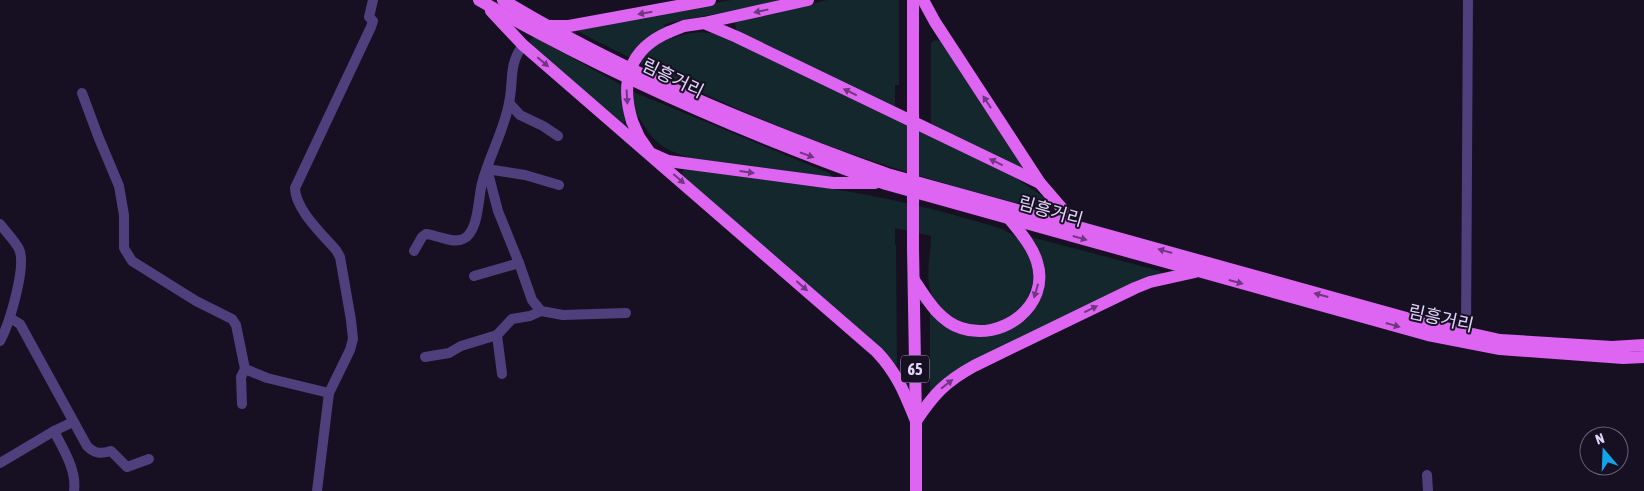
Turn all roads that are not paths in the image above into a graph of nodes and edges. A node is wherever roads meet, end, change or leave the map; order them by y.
1 (373, 0) edge
2 (503, 0) edge
3 (710, 0) edge
4 (808, 0) edge
5 (913, 0) edge
6 (923, 0) edge
7 (1468, 0) edge
8 (481, 1) edge
9 (704, 23) junction
10 (546, 26) junction
11 (523, 45) junction
12 (82, 94) dead end
13 (509, 103) junction
14 (558, 136) dead end
15 (650, 153) junction
16 (487, 169) junction
17 (1040, 183) junction
18 (886, 184) junction
19 (559, 185) dead end
20 (1008, 217) junction
21 (0, 224) edge
22 (1077, 226) junction
23 (414, 251) dead end
24 (519, 263) junction
25 (1198, 272) junction
26 (474, 276) dead end
27 (914, 280) junction
28 (541, 311) junction
29 (626, 314) dead end
30 (10, 318) junction
31 (1466, 332) junction
32 (498, 335) junction
33 (0, 340) edge
34 (1644, 345) edge
35 (425, 357) dead end
36 (1644, 357) edge
37 (1623, 358) junction
38 (1644, 362) edge
39 (245, 369) junction
40 (502, 374) dead end
41 (329, 393) junction
42 (242, 404) dead end
43 (916, 421) junction
44 (73, 422) junction
45 (54, 431) junction
46 (149, 459) dead end
47 (0, 463) edge
48 (1427, 475) dead end
49 (74, 491) edge
50 (317, 491) edge
51 (916, 491) edge
52 (1428, 491) edge

1 - 41 street
2 - 10 main road, 림흥거리
3 -> 10 main road
4 -> 9 main road
5 - 27 main road, 65, bridge
17 -> 6 main road
7 - 31 street
8 - 11 main road
8 -> 18 main road, 림흥거리
9 -> 15 main road, bridge
17 -> 9 main road
10 - 22 main road, 림흥거리
11 - 13 street
11 -> 15 main road
12 - 39 street
13 - 14 street
13 - 16 street
15 -> 18 main road
15 -> 43 main road
16 - 19 street
16 - 23 street
16 - 24 street
17 - 22 main road
18 - 20 main road, 림흥거리
20 -> 25 main road, 림흥거리
20 -> 27 main road
21 - 30 street
31 -> 22 main road, 림흥거리
24 - 26 street
24 - 28 street
25 -> 37 main road, 림흥거리
43 -> 25 main road
27 - 43 main road, 65
28 - 29 street
28 - 32 street
30 - 33 street
30 - 44 street
31 - 34 main road, 림흥거리
32 - 35 street
32 - 40 street
36 - 37 main road, 림흥거리
37 - 38 street
39 - 41 street
39 - 42 street
41 - 50 street
43 - 51 main road, 65
44 - 45 street
44 - 46 street
45 - 47 street
45 - 49 street
48 - 52 street

